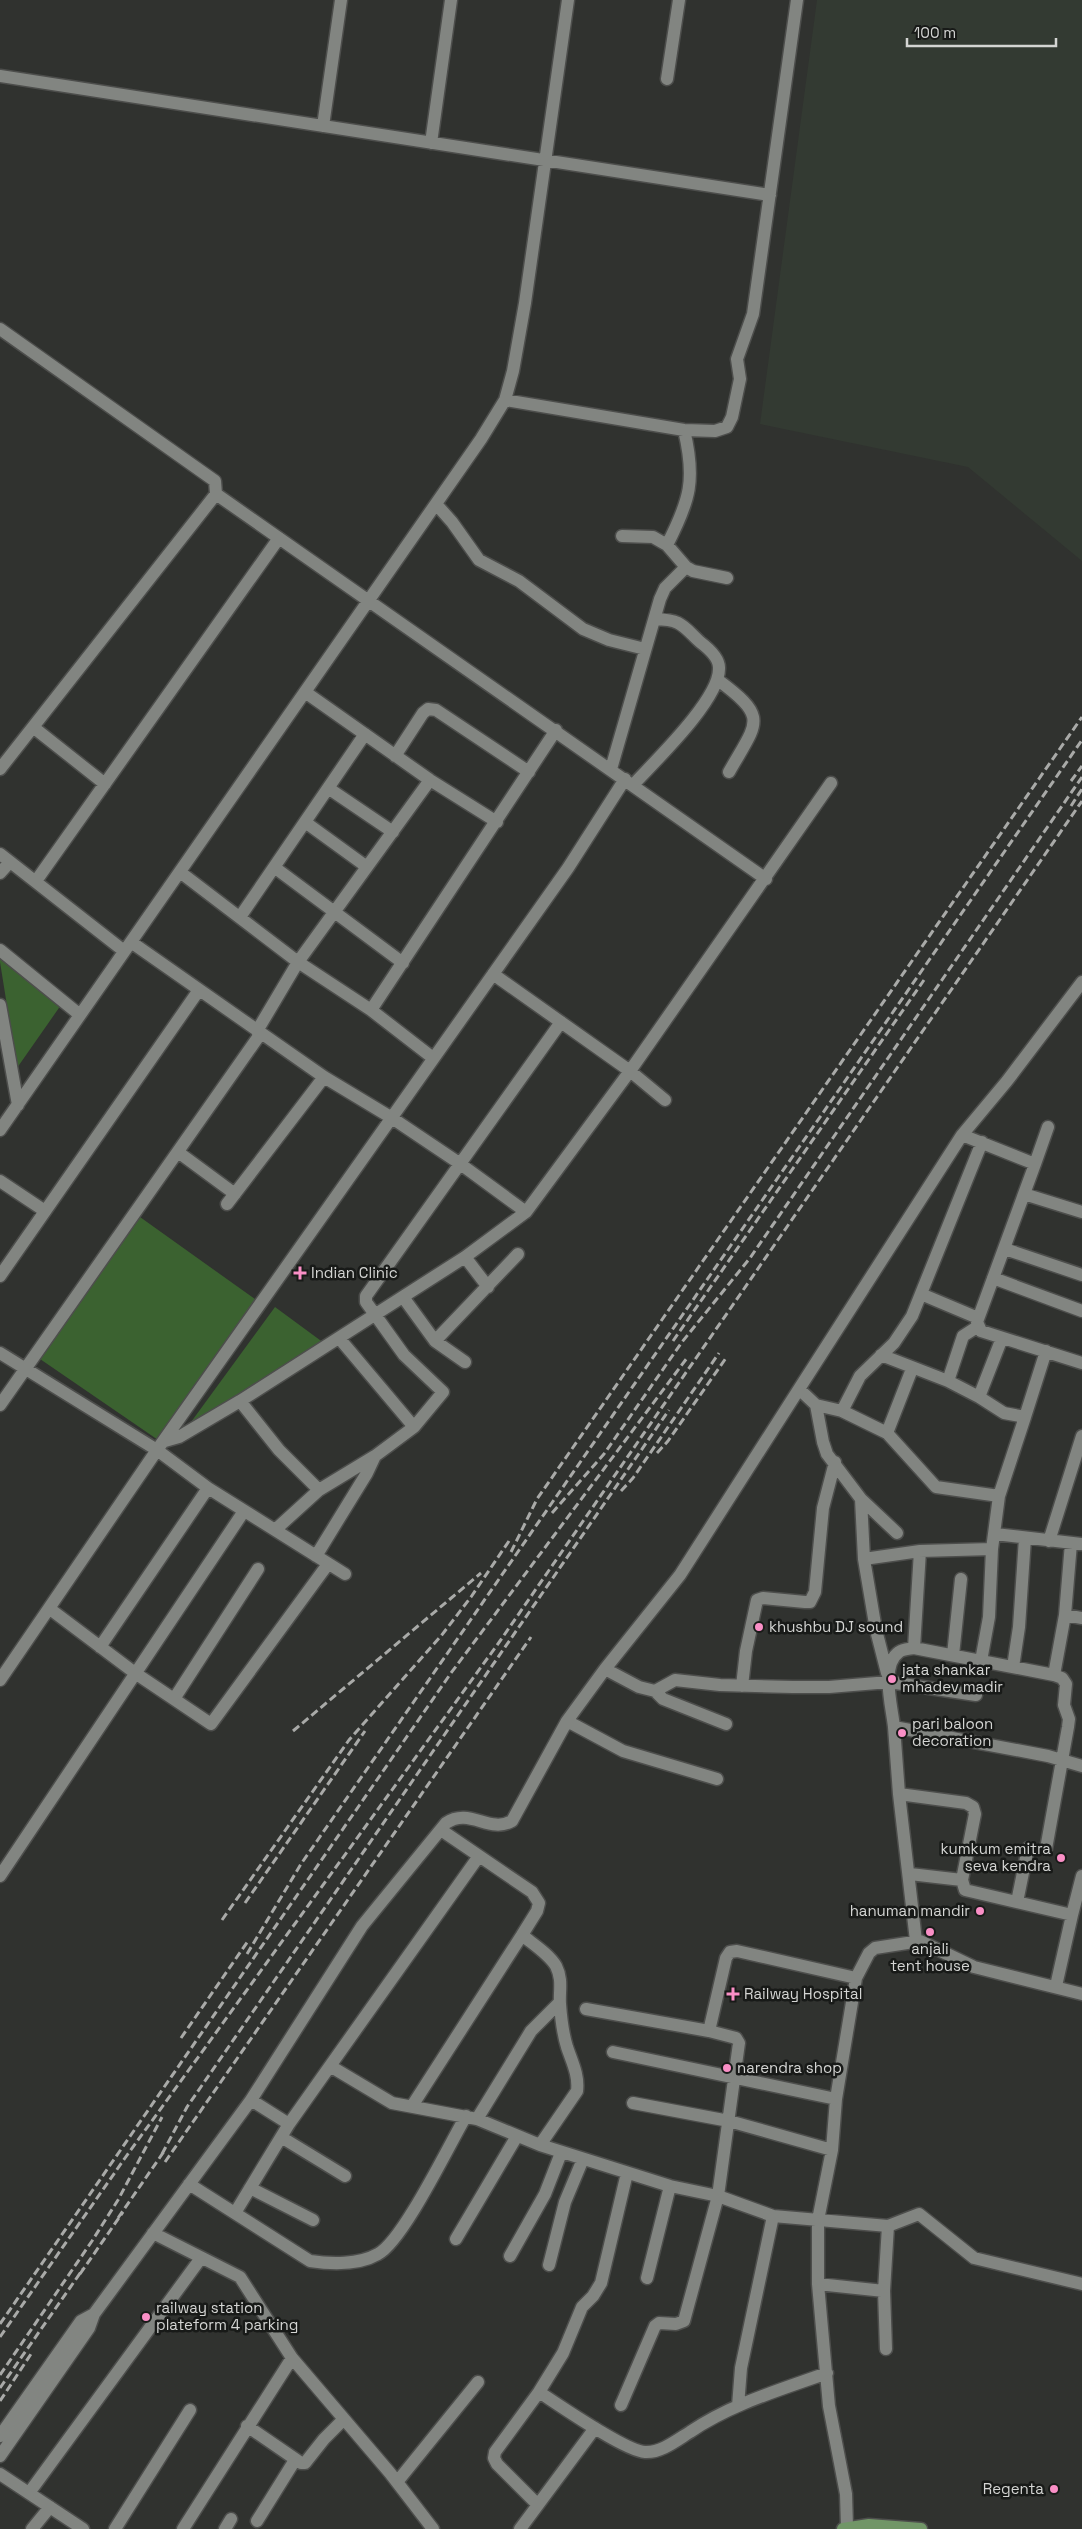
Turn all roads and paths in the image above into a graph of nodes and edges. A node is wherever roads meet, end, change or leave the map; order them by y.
1 (341, 0) edge
2 (451, 0) edge
3 (568, 0) edge
4 (679, 0) edge
5 (797, 0) edge
6 (0, 76) edge
7 (667, 79) dead end
8 (323, 126) junction
9 (431, 143) junction
10 (545, 161) junction
11 (770, 195) junction
12 (0, 329) edge
13 (505, 400) junction
14 (684, 430) junction
15 (216, 494) junction
16 (436, 504) junction
17 (622, 536) dead end
18 (280, 538) junction
19 (667, 546) junction
20 (686, 567) junction
21 (727, 578) dead end
22 (370, 600) junction
23 (655, 619) junction
24 (645, 649) junction
25 (718, 680) junction
26 (305, 692) junction
27 (33, 727) junction
28 (556, 730) junction
29 (365, 734) junction
30 (395, 756) junction
31 (0, 769) edge
32 (611, 769) junction
33 (529, 772) junction
34 (729, 772) dead end
35 (430, 780) junction
36 (629, 782) junction
37 (831, 783) dead end
38 (105, 784) junction
39 (328, 788) junction
40 (305, 822) junction
41 (497, 822) junction
42 (392, 832) junction
43 (5, 858) edge
44 (368, 866) junction
45 (274, 867) junction
46 (180, 872) junction
47 (0, 873) edge
48 (766, 879) junction
49 (36, 881) junction
50 (334, 913) junction
51 (240, 917) junction
52 (128, 947) junction
53 (0, 950) edge
54 (298, 962) junction
55 (403, 963) junction
56 (494, 974) junction
57 (1082, 982) edge
58 (199, 990) junction
59 (0, 1005) edge
60 (371, 1010) junction
61 (80, 1015) junction
62 (562, 1022) junction
63 (260, 1032) junction
64 (433, 1058) junction
65 (630, 1071) junction
66 (324, 1077) junction
67 (665, 1100) dead end
68 (18, 1105) junction
69 (392, 1118) junction
70 (1048, 1128) dead end
71 (0, 1130) edge
72 (962, 1135) junction
73 (982, 1142) junction
74 (178, 1152) junction
75 (459, 1163) junction
76 (1035, 1164) junction
77 (0, 1181) edge
78 (1024, 1194) junction
79 (45, 1211) junction
80 (526, 1212) junction
81 (1082, 1212) edge
82 (1005, 1249) junction
83 (518, 1254) dead end
84 (464, 1257) junction
85 (1082, 1275) edge
86 (0, 1276) edge
87 (993, 1278) junction
88 (488, 1287) junction
89 (921, 1294) junction
90 (403, 1297) junction
91 (1082, 1311) edge
92 (375, 1314) junction
93 (978, 1323) junction
94 (339, 1338) junction
95 (1002, 1338) junction
96 (435, 1341) junction
97 (1046, 1351) junction
98 (0, 1353) edge
99 (881, 1355) junction
100 (465, 1362) dead end
101 (1082, 1363) edge
102 (25, 1369) junction
103 (912, 1369) junction
104 (948, 1381) junction
105 (799, 1389) junction
106 (979, 1397) junction
107 (240, 1401) junction
108 (816, 1405) junction
109 (0, 1406) edge
110 (842, 1411) junction
111 (1026, 1417) junction
112 (414, 1427) junction
113 (887, 1433) junction
114 (1082, 1436) edge
115 (161, 1446) junction
116 (375, 1456) junction
117 (835, 1462) junction
118 (208, 1488) junction
119 (319, 1490) junction
120 (999, 1496) junction
121 (861, 1499) junction
122 (244, 1510) junction
123 (275, 1530) junction
124 (897, 1533) dead end
125 (995, 1534) junction
126 (1025, 1538) junction
127 (1049, 1541) junction
128 (1076, 1544) edge
129 (992, 1549) junction
130 (920, 1551) junction
131 (316, 1556) junction
132 (864, 1559) junction
133 (328, 1564) junction
134 (258, 1569) dead end
135 (344, 1574) dead end
136 (960, 1579) dead end
137 (50, 1609) junction
138 (1065, 1615) junction
139 (1082, 1618) edge
140 (100, 1647) junction
141 (914, 1648) junction
142 (953, 1656) junction
143 (981, 1661) junction
144 (1013, 1667) junction
145 (605, 1669) junction
146 (136, 1673) junction
147 (1054, 1675) junction
148 (888, 1678) junction
149 (0, 1680) edge
150 (742, 1686) junction
151 (654, 1691) junction
152 (976, 1695) dead end
153 (174, 1699) junction
154 (567, 1721) junction
155 (726, 1724) dead end
156 (894, 1727) junction
157 (1062, 1761) junction
158 (1082, 1766) edge
159 (717, 1780) dead end
160 (899, 1794) junction
161 (442, 1830) junction
162 (1028, 1848) dead end
163 (1046, 1849) dead end
164 (479, 1856) junction
165 (910, 1874) junction
166 (0, 1876) edge
167 (1082, 1876) edge
168 (962, 1880) junction
169 (1017, 1902) junction
170 (1072, 1915) junction
171 (522, 1935) junction
172 (916, 1941) junction
173 (856, 1978) junction
174 (1056, 1986) junction
175 (1082, 1994) edge
176 (559, 2003) junction
177 (586, 2009) dead end
178 (709, 2031) junction
179 (613, 2052) dead end
180 (330, 2066) junction
181 (735, 2079) junction
182 (836, 2099) junction
183 (251, 2100) junction
184 (633, 2103) dead end
185 (412, 2106) junction
186 (472, 2117) junction
187 (729, 2122) junction
188 (289, 2124) junction
189 (517, 2136) junction
190 (281, 2137) junction
191 (540, 2145) junction
192 (832, 2150) junction
193 (561, 2153) junction
194 (582, 2159) junction
195 (627, 2173) junction
196 (345, 2176) dead end
197 (190, 2184) junction
198 (670, 2186) junction
199 (250, 2188) junction
200 (545, 2194) junction
201 (718, 2196) junction
202 (565, 2202) junction
203 (235, 2213) junction
204 (773, 2216) junction
205 (313, 2220) dead end
206 (818, 2220) junction
207 (888, 2226) junction
208 (154, 2233) junction
209 (456, 2239) dead end
210 (510, 2256) dead end
211 (201, 2258) junction
212 (549, 2265) dead end
213 (647, 2278) dead end
214 (818, 2284) junction
215 (1082, 2284) edge
216 (884, 2291) junction
217 (94, 2314) junction
218 (886, 2348) dead end
219 (292, 2358) junction
220 (827, 2373) junction
221 (478, 2382) dead end
222 (539, 2392) junction
223 (621, 2405) dead end
224 (738, 2406) junction
225 (190, 2410) dead end
226 (344, 2419) junction
227 (248, 2426) junction
228 (595, 2428) junction
229 (0, 2436) edge
230 (0, 2456) edge
231 (295, 2460) junction
232 (0, 2474) edge
233 (397, 2482) junction
234 (29, 2493) junction
235 (538, 2504) junction
236 (50, 2507) junction
237 (257, 2521) dead end
238 (845, 2528) edge
239 (32, 2529) edge
240 (82, 2529) edge
241 (115, 2529) edge
242 (183, 2529) edge
243 (433, 2529) edge
244 (520, 2529) edge
245 (921, 2529) edge

1 - 8 street
2 - 9 street
3 - 10 street
4 - 7 street
5 - 11 street
6 - 8 street
8 - 9 street
9 - 10 street
10 - 11 street
10 - 13 street
11 - 14 street
12 - 15 street
13 - 14 street
13 - 16 street
14 - 19 street
15 - 18 street
15 - 27 street
16 - 22 street
16 - 24 street
17 - 19 street
18 - 22 street
18 - 38 street
19 - 20 street
20 - 21 street
20 - 23 street
22 - 26 street
22 - 28 street
23 - 24 street
23 - 25 street
24 - 32 street
25 - 34 street
25 - 36 street
26 - 29 street
26 - 46 street
27 - 31 street
27 - 38 street
28 - 32 street
28 - 33 street
29 - 30 street
29 - 39 street
30 - 33 street
30 - 35 street
32 - 36 street
33 - 41 street
35 - 41 street
35 - 42 street
36 - 48 street
36 - 56 street
37 - 48 street
38 - 49 street
39 - 40 street
39 - 42 street
40 - 44 street
40 - 45 street
41 - 55 street
42 - 44 street
43 - 47 street
43 - 49 street
44 - 50 street
45 - 50 street
45 - 51 street
46 - 51 street
46 - 52 street
48 - 65 street
49 - 52 street
50 - 54 street
50 - 55 street
51 - 54 street
52 - 58 street
52 - 61 street
53 - 61 street
54 - 60 street
54 - 63 street
55 - 60 street
56 - 62 street
56 - 64 street
57 - 72 street
58 - 63 street
58 - 79 street
59 - 68 street
60 - 64 street
61 - 68 street
62 - 65 street
62 - 75 street
63 - 66 street
63 - 74 street
64 - 69 street
65 - 67 street
65 - 80 street
66 - 69 street
66 - 74 street
68 - 71 street
69 - 75 street
69 - 115 street
70 - 76 street
72 - 73 street
72 - 105 street
73 - 76 street
73 - 89 street
74 - 102 street
75 - 80 street
75 - 92 street
76 - 78 street
77 - 79 street
78 - 81 street
78 - 82 street
79 - 86 street
80 - 84 street
82 - 85 street
82 - 87 street
83 - 88 street
84 - 88 street
84 - 90 street
87 - 91 street
87 - 93 street
88 - 96 street
89 - 93 street
89 - 99 street
90 - 92 street
90 - 96 street
92 - 94 street
92 - 112 street
93 - 95 street
93 - 104 street
94 - 107 street
94 - 112 street
95 - 97 street
95 - 106 street
96 - 100 street
97 - 101 street
97 - 111 street
98 - 102 street
99 - 103 street
99 - 110 street
102 - 109 street
102 - 115 street
103 - 104 street
103 - 113 street
104 - 106 street
105 - 108 street
105 - 145 street
106 - 111 street
107 - 115 street
107 - 119 street
108 - 110 street
108 - 117 street
110 - 113 street
111 - 120 street
112 - 116 street
113 - 120 street
114 - 127 street
115 - 118 street
115 - 137 street
116 - 119 street
116 - 131 street
117 - 121 street
117 - 150 street
118 - 122 street
118 - 140 street
119 - 123 street
120 - 125 street
121 - 124 street
121 - 132 street
122 - 123 street
122 - 146 street
123 - 131 street
125 - 126 street
125 - 129 street
126 - 127 street
126 - 144 street
127 - 128 street
128 - 138 street
129 - 130 street
129 - 143 street
130 - 132 street
130 - 141 street
131 - 133 street
132 - 148 street
133 - 135 street
133 - 153 street
134 - 153 street
136 - 142 street
137 - 140 street
137 - 149 street
138 - 139 street
138 - 147 street
140 - 146 street
141 - 142 street
141 - 148 street
142 - 143 street
143 - 144 street
144 - 147 street
145 - 151 street
145 - 154 street
146 - 153 street
146 - 166 street
147 - 157 street
148 - 150 street
148 - 152 street
148 - 156 street
150 - 151 street
151 - 155 street
154 - 159 street
154 - 161 street
156 - 157 street
156 - 160 street
157 - 158 street
157 - 163 street
160 - 165 street
160 - 168 street
161 - 164 street
161 - 183 street
162 - 169 street
164 - 171 street
164 - 180 street
165 - 168 street
165 - 172 street
167 - 170 street
168 - 169 street
169 - 170 street
170 - 174 street
171 - 176 street
171 - 185 street
172 - 173 street
172 - 174 street
173 - 178 street
173 - 182 street
174 - 175 street
176 - 186 street
176 - 191 street
177 - 178 street
178 - 181 street
179 - 181 street
180 - 185 street
180 - 188 street
181 - 182 street
181 - 187 street
182 - 192 street
183 - 188 street
183 - 197 street
184 - 187 street
185 - 186 street
186 - 189 street
186 - 203 street
187 - 192 street
187 - 201 street
188 - 190 street
189 - 191 street
189 - 209 street
190 - 196 street
190 - 199 street
191 - 193 street
192 - 206 street
193 - 194 street
193 - 200 street
194 - 195 street
194 - 202 street
195 - 198 street
195 - 222 street
197 - 203 street
197 - 208 street
198 - 201 street
198 - 213 street
199 - 203 street
199 - 205 street
200 - 202 street
200 - 210 street
201 - 204 street
201 - 223 street
202 - 212 street
204 - 206 street
204 - 224 street
206 - 207 street
206 - 214 street
207 - 215 street
207 - 216 street
208 - 211 street
208 - 217 street
211 - 219 street
211 - 234 street
214 - 216 street
214 - 220 street
216 - 218 street
217 - 229 street
217 - 230 street
219 - 226 street
219 - 227 street
220 - 224 street
220 - 238 street
221 - 233 street
222 - 228 street
222 - 235 street
224 - 228 street
225 - 241 street
226 - 231 street
226 - 233 street
227 - 231 street
227 - 242 street
228 - 235 street
231 - 237 street
232 - 234 street
233 - 243 street
234 - 236 street
235 - 244 street
236 - 239 street
236 - 240 street
238 - 245 main road

